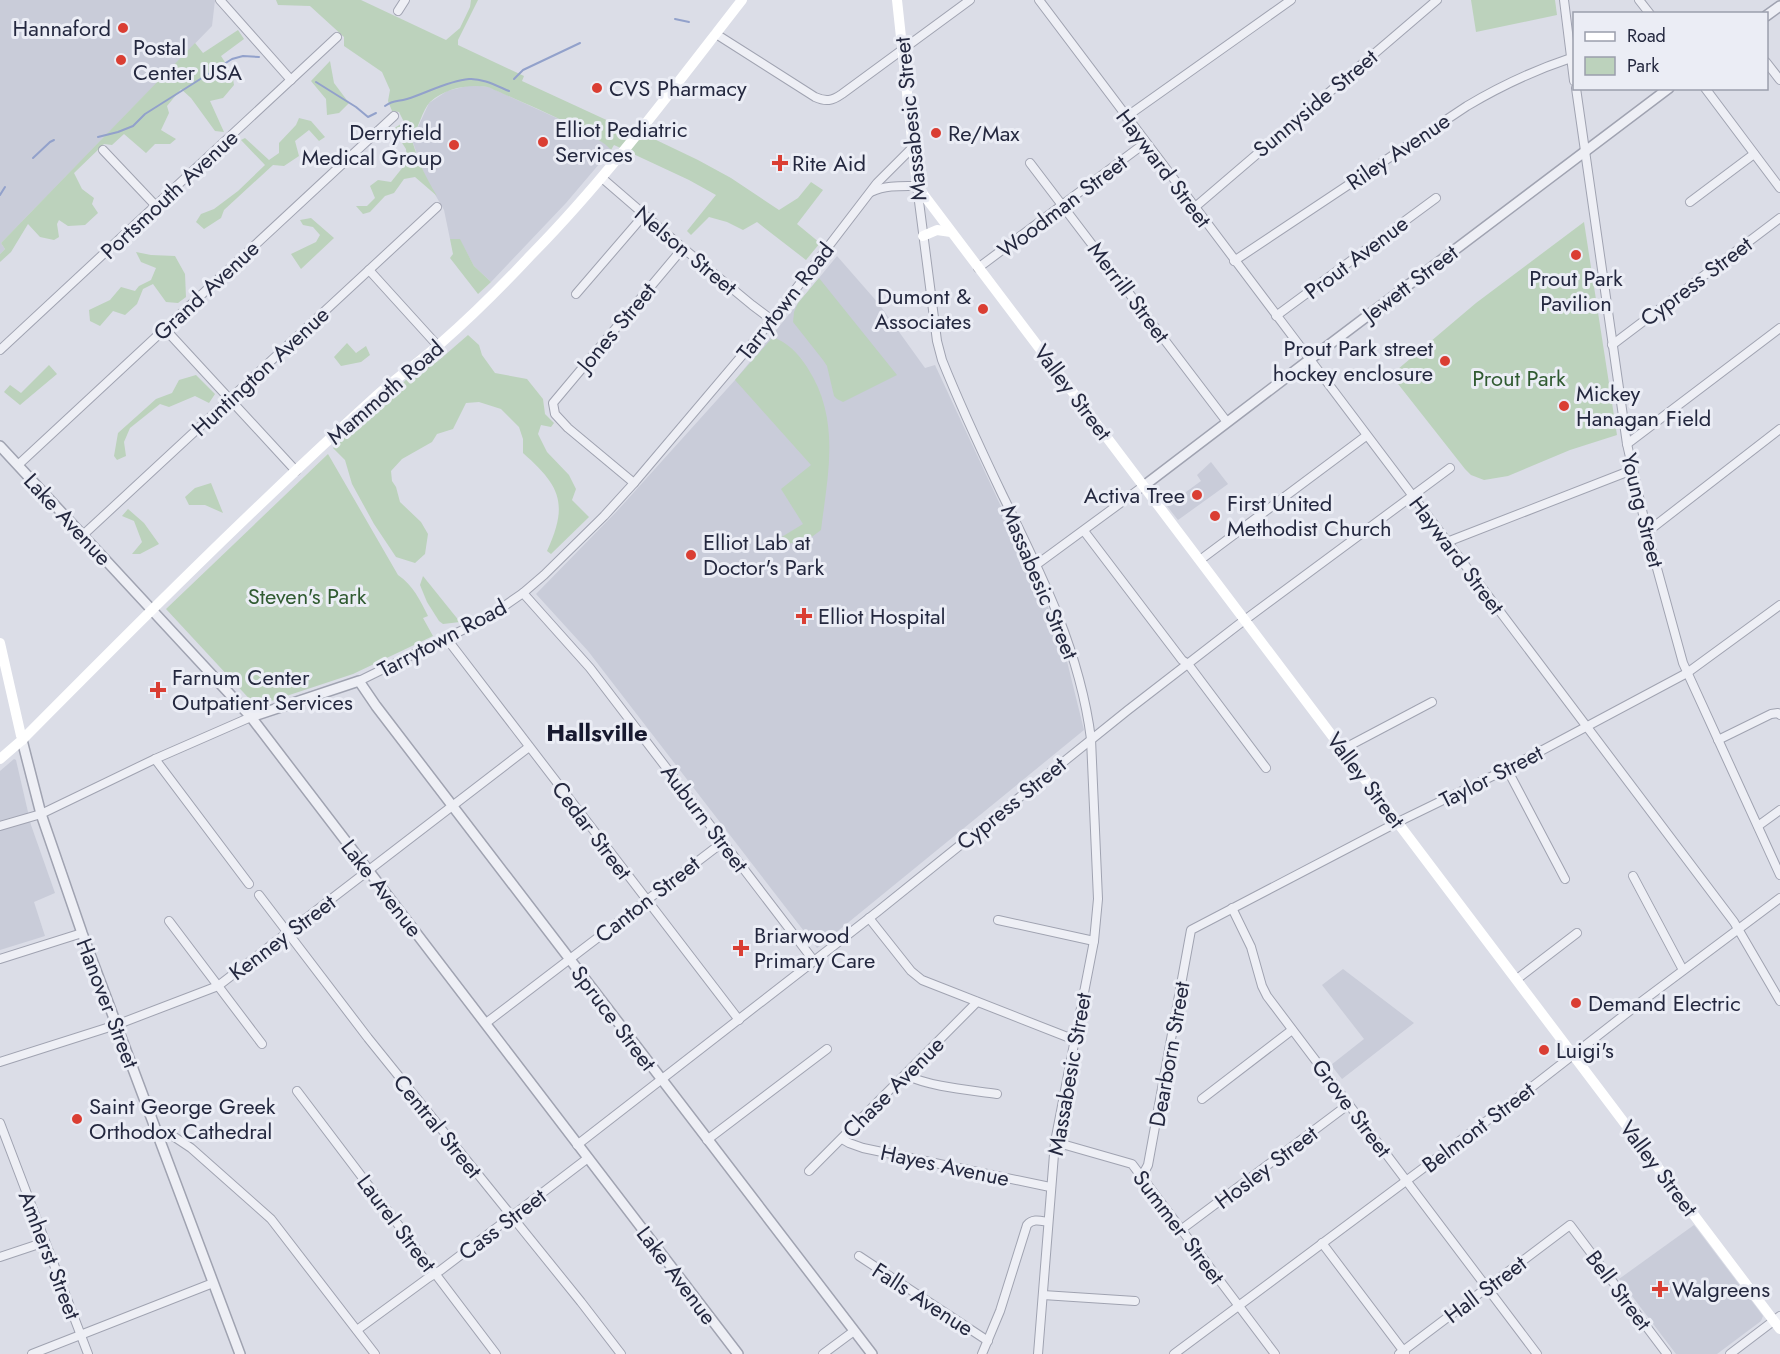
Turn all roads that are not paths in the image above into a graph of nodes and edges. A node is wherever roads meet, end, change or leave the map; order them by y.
1 (220, 0) edge
2 (405, 0) edge
3 (742, 0) edge
4 (897, 0) edge
5 (970, 0) edge
6 (1039, 0) edge
7 (1291, 0) edge
8 (1437, 0) edge
9 (1564, 0) edge
10 (1639, 0) edge
11 (1780, 6) edge
12 (398, 11) dead end
13 (1648, 12) edge
14 (1768, 15) edge
15 (716, 34) junction
16 (337, 37) dead end
17 (903, 50) junction
18 (1571, 58) junction
19 (1768, 63) edge
20 (1573, 70) edge
21 (291, 80) junction
22 (1780, 80) edge
23 (1576, 90) edge
24 (1666, 90) edge
25 (1706, 90) edge
26 (394, 116) dead end
27 (1126, 117) junction
28 (1145, 143) junction
29 (913, 147) junction
30 (104, 150) dead end
31 (1585, 152) junction
32 (1754, 154) junction
33 (1030, 163) dead end
34 (602, 178) junction
35 (917, 186) junction
36 (1780, 188) edge
37 (871, 192) junction
38 (1436, 198) dead end
39 (1690, 201) dead end
40 (156, 206) junction
41 (1063, 206) junction
42 (437, 207) dead end
43 (1194, 208) junction
44 (644, 215) junction
45 (1780, 218) edge
46 (951, 232) junction
47 (923, 236) junction
48 (683, 248) junction
49 (1234, 261) junction
50 (978, 268) junction
51 (369, 270) junction
52 (576, 294) dead end
53 (1276, 316) junction
54 (772, 320) junction
55 (1780, 328) edge
56 (165, 329) junction
57 (1612, 345) junction
58 (438, 346) junction
59 (0, 350) edge
60 (1309, 360) junction
61 (230, 399) junction
62 (1227, 422) junction
63 (1780, 429) edge
64 (1366, 436) junction
65 (1627, 444) junction
66 (0, 446) edge
67 (18, 465) junction
68 (1450, 468) dead end
69 (1632, 470) junction
70 (296, 471) junction
71 (634, 483) junction
72 (1144, 486) junction
73 (1411, 495) junction
74 (1084, 531) junction
75 (1647, 532) junction
76 (83, 535) junction
77 (1447, 542) junction
78 (1200, 560) junction
79 (1036, 565) junction
80 (523, 593) junction
81 (1780, 605) edge
82 (152, 610) junction
83 (1245, 620) junction
84 (447, 639) junction
85 (0, 644) edge
86 (1188, 664) junction
87 (1688, 673) junction
88 (359, 681) junction
89 (1432, 702) dead end
90 (1780, 715) edge
91 (251, 717) junction
92 (1587, 727) junction
93 (1091, 739) junction
94 (22, 740) junction
95 (1718, 740) junction
96 (529, 747) junction
97 (1343, 749) junction
98 (0, 759) edge
99 (155, 759) junction
100 (1266, 768) dead end
101 (1507, 768) junction
102 (453, 807) junction
103 (1780, 810) edge
104 (41, 814) junction
105 (1398, 822) junction
106 (0, 826) edge
107 (1758, 826) junction
108 (723, 842) junction
109 (369, 871) junction
110 (1780, 875) edge
111 (1633, 876) dead end
112 (1565, 879) dead end
113 (249, 884) dead end
114 (259, 896) dead end
115 (1780, 898) edge
116 (646, 900) junction
117 (1232, 908) junction
118 (869, 918) junction
119 (998, 920) dead end
120 (169, 921) dead end
121 (1739, 929) junction
122 (1191, 930) joint
123 (82, 933) junction
124 (288, 933) junction
125 (1577, 933) dead end
126 (1094, 941) junction
127 (0, 959) edge
128 (570, 960) junction
129 (814, 961) junction
130 (1683, 970) junction
131 (1517, 979) junction
132 (218, 986) junction
133 (1780, 1001) edge
134 (976, 1002) junction
135 (738, 1020) junction
136 (486, 1023) junction
137 (116, 1025) junction
138 (1293, 1030) junction
139 (1075, 1040) junction
140 (262, 1044) dead end
141 (827, 1049) dead end
142 (1574, 1054) junction
143 (0, 1062) edge
144 (906, 1075) junction
145 (661, 1080) junction
146 (297, 1091) dead end
147 (997, 1094) dead end
148 (1202, 1099) dead end
149 (1349, 1104) junction
150 (0, 1123) edge
151 (157, 1132) junction
152 (842, 1139) junction
153 (707, 1140) junction
154 (1055, 1142) junction
155 (577, 1144) junction
156 (588, 1158) junction
157 (809, 1171) dead end
158 (1142, 1176) junction
159 (1407, 1180) junction
160 (1050, 1187) junction
161 (512, 1217) junction
162 (1048, 1222) junction
163 (1570, 1225) joint
164 (1182, 1229) junction
165 (45, 1242) junction
166 (1322, 1243) junction
167 (859, 1256) dead end
168 (0, 1257) edge
169 (435, 1274) junction
170 (213, 1283) junction
171 (1487, 1287) junction
172 (1043, 1295) junction
173 (1135, 1301) dead end
174 (1239, 1306) junction
175 (1778, 1322) edge
176 (357, 1330) junction
177 (854, 1331) junction
178 (80, 1335) junction
179 (988, 1341) junction
180 (1403, 1353) edge
181 (32, 1354) edge
182 (88, 1354) edge
183 (240, 1354) edge
184 (375, 1354) edge
185 (496, 1354) edge
186 (621, 1354) edge
187 (738, 1354) edge
188 (823, 1354) edge
189 (872, 1354) edge
190 (982, 1354) edge
191 (1038, 1354) edge
192 (1174, 1354) edge
193 (1275, 1354) edge
194 (1537, 1354) edge
195 (1667, 1354) edge
196 (1730, 1354) edge

1 - 21 street
2 - 12 street
3 - 15 main road, Mammoth Road
4 - 17 main road, Massabesic Street
5 - 17 street
6 - 27 street, Hayward Street
7 - 27 street
8 - 43 street, Sunnyside Street
9 - 18 street
10 - 13 street
11 - 14 street
15 - 17 street
15 - 34 main road, Mammoth Road
16 - 21 street, Portsmouth Avenue
17 - 29 main road, Massabesic Street
18 - 20 street
18 - 49 street, Riley Avenue
19 - 22 street
21 - 40 street, Portsmouth Avenue
23 - 31 street, Young Street
24 - 31 street, Jewett Street
25 - 32 street
26 - 56 street, Grand Avenue
27 - 28 street, Hayward Street
28 - 41 street, Woodman Street
28 - 43 street, Hayward Street
29 - 35 main road, Massabesic Street
29 - 37 street, Tarrytown Road
30 - 40 street
31 - 57 street, Young Street
31 - 60 street, Jewett Street
32 - 36 street
32 - 39 street
33 - 41 street, Merrill Street
34 - 44 street, Nelson Street
34 - 58 main road, Mammoth Road
35 - 37 street
35 - 46 main road, Valley Street
35 - 47 street, Massabesic Street
37 - 54 street, Tarrytown Road
38 - 53 street, Prout Avenue
40 - 59 street, Portsmouth Avenue
41 - 50 street, Woodman Street
41 - 62 street, Merrill Street
42 - 51 street, Huntington Avenue
43 - 49 street, Hayward Street
44 - 48 street, Nelson Street
44 - 52 street
45 - 57 street, Cypress Street
46 - 47 main road
46 - 50 main road, Valley Street
47 - 79 street, Massabesic Street
48 - 54 street, Nelson Street
48 - 71 street, Jones Street
49 - 53 street, Hayward Street
50 - 72 main road, Valley Street
51 - 58 street
51 - 61 street, Huntington Avenue
53 - 60 street, Hayward Street
54 - 71 street, Tarrytown Road
55 - 65 street
56 - 61 street
56 - 67 street, Grand Avenue
57 - 65 street, Young Street
58 - 70 main road, Mammoth Road
60 - 62 street, Jewett Street
60 - 64 street, Hayward Street
61 - 70 street
61 - 76 street, Huntington Avenue
62 - 72 street, Jewett Street
63 - 75 street
64 - 73 street, Hayward Street
64 - 78 street
65 - 69 street, Young Street
66 - 67 street, Lake Avenue
67 - 76 street, Lake Avenue
68 - 73 street, Cypress Street
69 - 75 street, Young Street
69 - 77 street
70 - 82 main road, Mammoth Road
71 - 80 street, Tarrytown Road
72 - 74 street, Jewett Street
72 - 78 main road, Valley Street
73 - 77 street, Hayward Street
73 - 83 street, Cypress Street
74 - 79 street, Jewett Street
74 - 86 street
75 - 87 street, Young Street
76 - 82 street, Lake Avenue
77 - 92 street, Hayward Street
78 - 83 main road, Valley Street
79 - 93 street, Massabesic Street
80 - 84 street, Tarrytown Road
80 - 108 street, Auburn Street
81 - 87 street, Taylor Street
82 - 91 street, Lake Avenue
82 - 94 main road, Mammoth Road
83 - 86 street, Cypress Street
83 - 97 main road, Valley Street
84 - 88 street, Tarrytown Road
84 - 96 street, Cedar Street
85 - 94 main road, Hanover Street
86 - 93 street, Cypress Street
86 - 100 street
87 - 92 street, Taylor Street
87 - 95 street, Young Street
88 - 91 street, Tarrytown Road
88 - 102 street, Spruce Street
89 - 97 street
90 - 95 street
91 - 99 street, Tarrytown Road
91 - 109 street, Lake Avenue
92 - 101 street, Taylor Street
92 - 121 street, Hayward Street
93 - 118 street, Cypress Street
93 - 126 street, Massabesic Street
94 - 98 main road, Mammoth Road
94 - 104 street, Hanover Street
95 - 107 street, Young Street
96 - 102 street, Kenney Street
96 - 116 street, Cedar Street
97 - 105 main road, Valley Street
99 - 104 street, Tarrytown Road
99 - 113 street
101 - 105 street, Taylor Street
101 - 112 street
102 - 109 street, Kenney Street
102 - 128 street, Spruce Street
103 - 107 street
104 - 106 street, Tarrytown Road
104 - 123 street, Hanover Street
105 - 117 street, Taylor Street
105 - 131 main road, Valley Street
107 - 110 street, Young Street
108 - 116 street, Canton Street
108 - 129 street, Auburn Street
109 - 124 street, Kenney Street
109 - 136 street, Lake Avenue
111 - 130 street
114 - 124 street, Central Street
115 - 121 street, Belmont Street
116 - 128 street, Canton Street
116 - 135 street, Cedar Street
117 - 122 street, Taylor Street
117 - 138 street, Grove Street
118 - 129 street, Cypress Street
118 - 134 street
119 - 126 street
120 - 132 street
121 - 130 street, Belmont Street
121 - 133 street, Hayward Street
122 - 158 street, Dearborn Street
123 - 127 street
123 - 137 street, Hanover Street
124 - 132 street, Kenney Street
124 - 161 street, Central Street
125 - 131 street
126 - 139 street, Massabesic Street
128 - 136 street, Canton Street
128 - 145 street, Spruce Street
129 - 135 street, Cypress Street
130 - 142 street, Belmont Street
131 - 142 main road, Valley Street
132 - 137 street, Kenney Street
132 - 140 street
134 - 139 street
134 - 144 street, Chase Avenue
135 - 145 street, Cypress Street
136 - 155 street, Lake Avenue
137 - 143 street, Kenney Street
137 - 151 street, Hanover Street
138 - 148 street
138 - 149 street, Grove Street
139 - 154 street, Massabesic Street
141 - 153 street
142 - 159 street, Belmont Street
142 - 175 main road, Valley Street
144 - 147 street
144 - 152 street, Chase Avenue
145 - 153 street, Spruce Street
145 - 155 street, Cypress Street
146 - 169 street, Laurel Street
149 - 159 street, Grove Street
149 - 164 street, Hosley Street
150 - 165 street, Amherst Street
151 - 170 street, Hanover Street
151 - 176 street
152 - 157 street, Chase Avenue
152 - 160 street, Hayes Avenue
153 - 177 street, Spruce Street
154 - 158 street, Summer Street
154 - 160 street, Massabesic Street
155 - 156 street, Lake Avenue
156 - 161 street, Cass Street
156 - 187 street, Lake Avenue
158 - 164 street, Summer Street
159 - 166 street, Belmont Street
159 - 171 street, Grove Street
160 - 162 street, Massabesic Street
161 - 169 street, Cass Street
161 - 186 street, Central Street
162 - 172 street, Massabesic Street
162 - 179 street
163 - 171 street, Hall Street
163 - 195 street, Bell Street
164 - 174 street, Summer Street
165 - 168 street
165 - 178 street, Amherst Street
166 - 174 street, Belmont Street
166 - 180 street
167 - 179 street, Falls Avenue
169 - 176 street, Cass Street
169 - 185 street, Laurel Street
170 - 178 street
170 - 183 street, Hanover Street
171 - 180 street, Hall Street
171 - 194 street, Grove Street
172 - 173 street
172 - 191 street, Massabesic Street
174 - 192 street, Belmont Street
174 - 193 street, Summer Street
175 - 196 street
176 - 184 street
177 - 188 street
177 - 189 street, Spruce Street
178 - 181 street
178 - 182 street, Amherst Street
179 - 190 street

